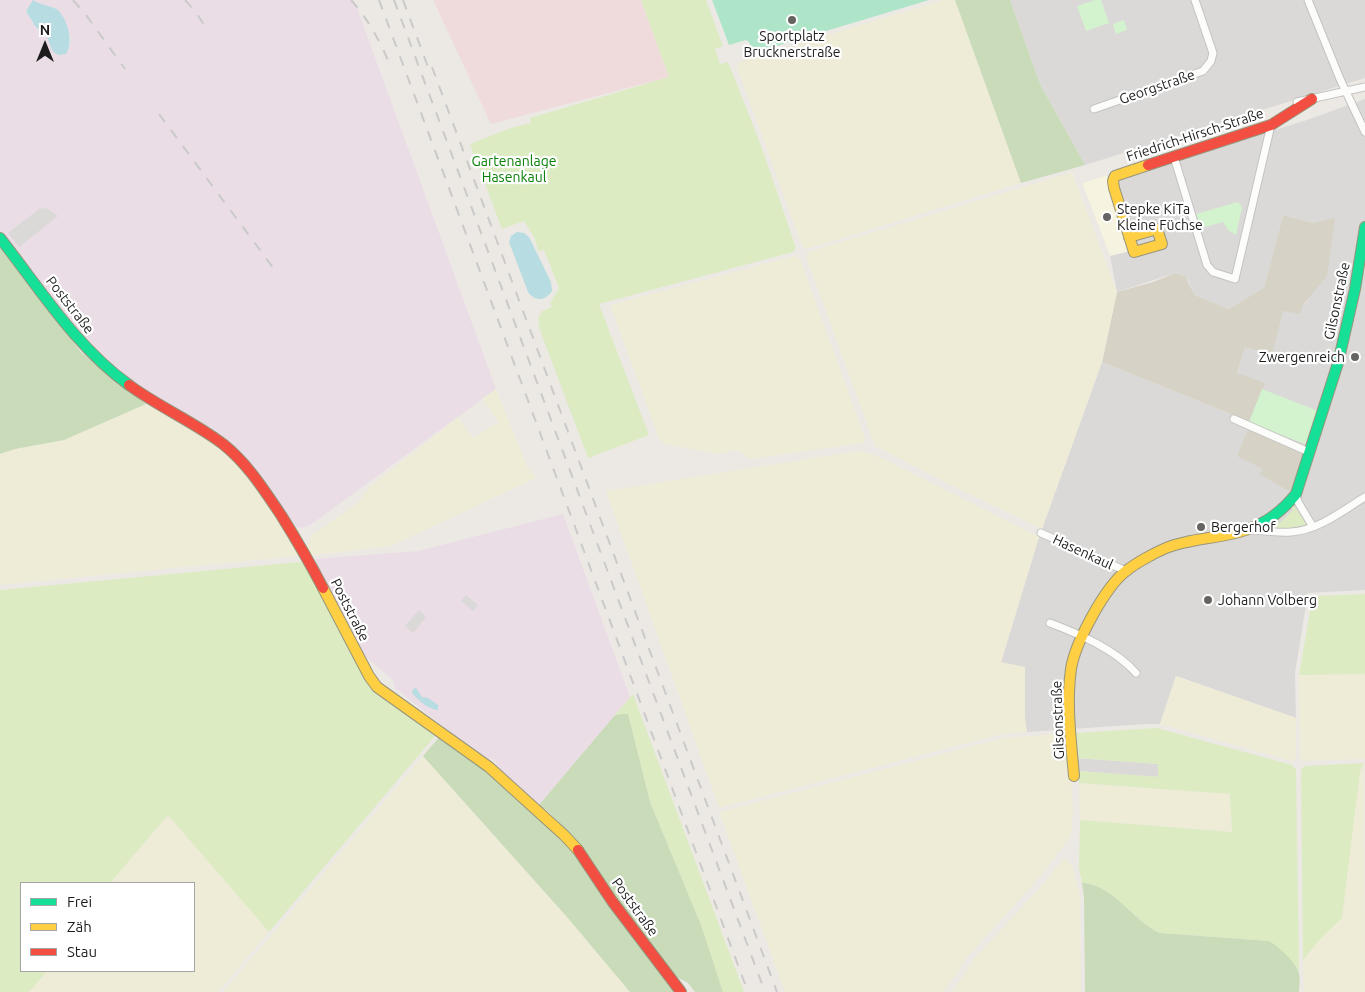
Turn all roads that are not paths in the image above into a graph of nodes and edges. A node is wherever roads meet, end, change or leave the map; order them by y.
1 (1195, 0) edge
2 (1308, 0) edge
3 (1365, 88) edge
4 (1347, 91) junction
5 (1312, 99) junction
6 (1296, 102) dead end
7 (1094, 109) dead end
8 (1271, 125) junction
9 (1365, 132) edge
10 (1174, 157) junction
11 (1365, 227) edge
12 (1130, 237) dead end
13 (0, 238) edge
14 (1234, 419) dead end
15 (1309, 452) junction
16 (1296, 494) junction
17 (1365, 497) edge
18 (1312, 527) junction
19 (1247, 530) junction
20 (1041, 532) dead end
21 (1126, 571) junction
22 (1050, 622) dead end
23 (1083, 635) junction
24 (1136, 673) dead end
25 (1074, 776) dead end
26 (681, 992) edge

1 - 7 street, Georgstraße
2 - 4 street
3 - 4 street, Friedrich-Hirsch-Straße
4 - 5 street, Friedrich-Hirsch-Straße
4 - 9 street
5 - 6 street, Friedrich-Hirsch-Straße
5 - 8 street, Friedrich-Hirsch-Straße
8 - 10 street, Friedrich-Hirsch-Straße
8 - 10 street
10 - 12 street, Friedrich-Hirsch-Straße
11 - 15 street, Gilsonstraße
13 - 26 street, Poststraße
14 - 15 street
15 - 16 street, Gilsonstraße
16 - 18 street
16 - 19 street, Gilsonstraße
17 - 18 street, Gilsonstraße
18 - 19 street, Gilsonstraße
19 - 21 street, Gilsonstraße
20 - 21 street, Hasenkaul
21 - 23 street, Gilsonstraße
22 - 23 street
23 - 24 street
23 - 25 street, Gilsonstraße

